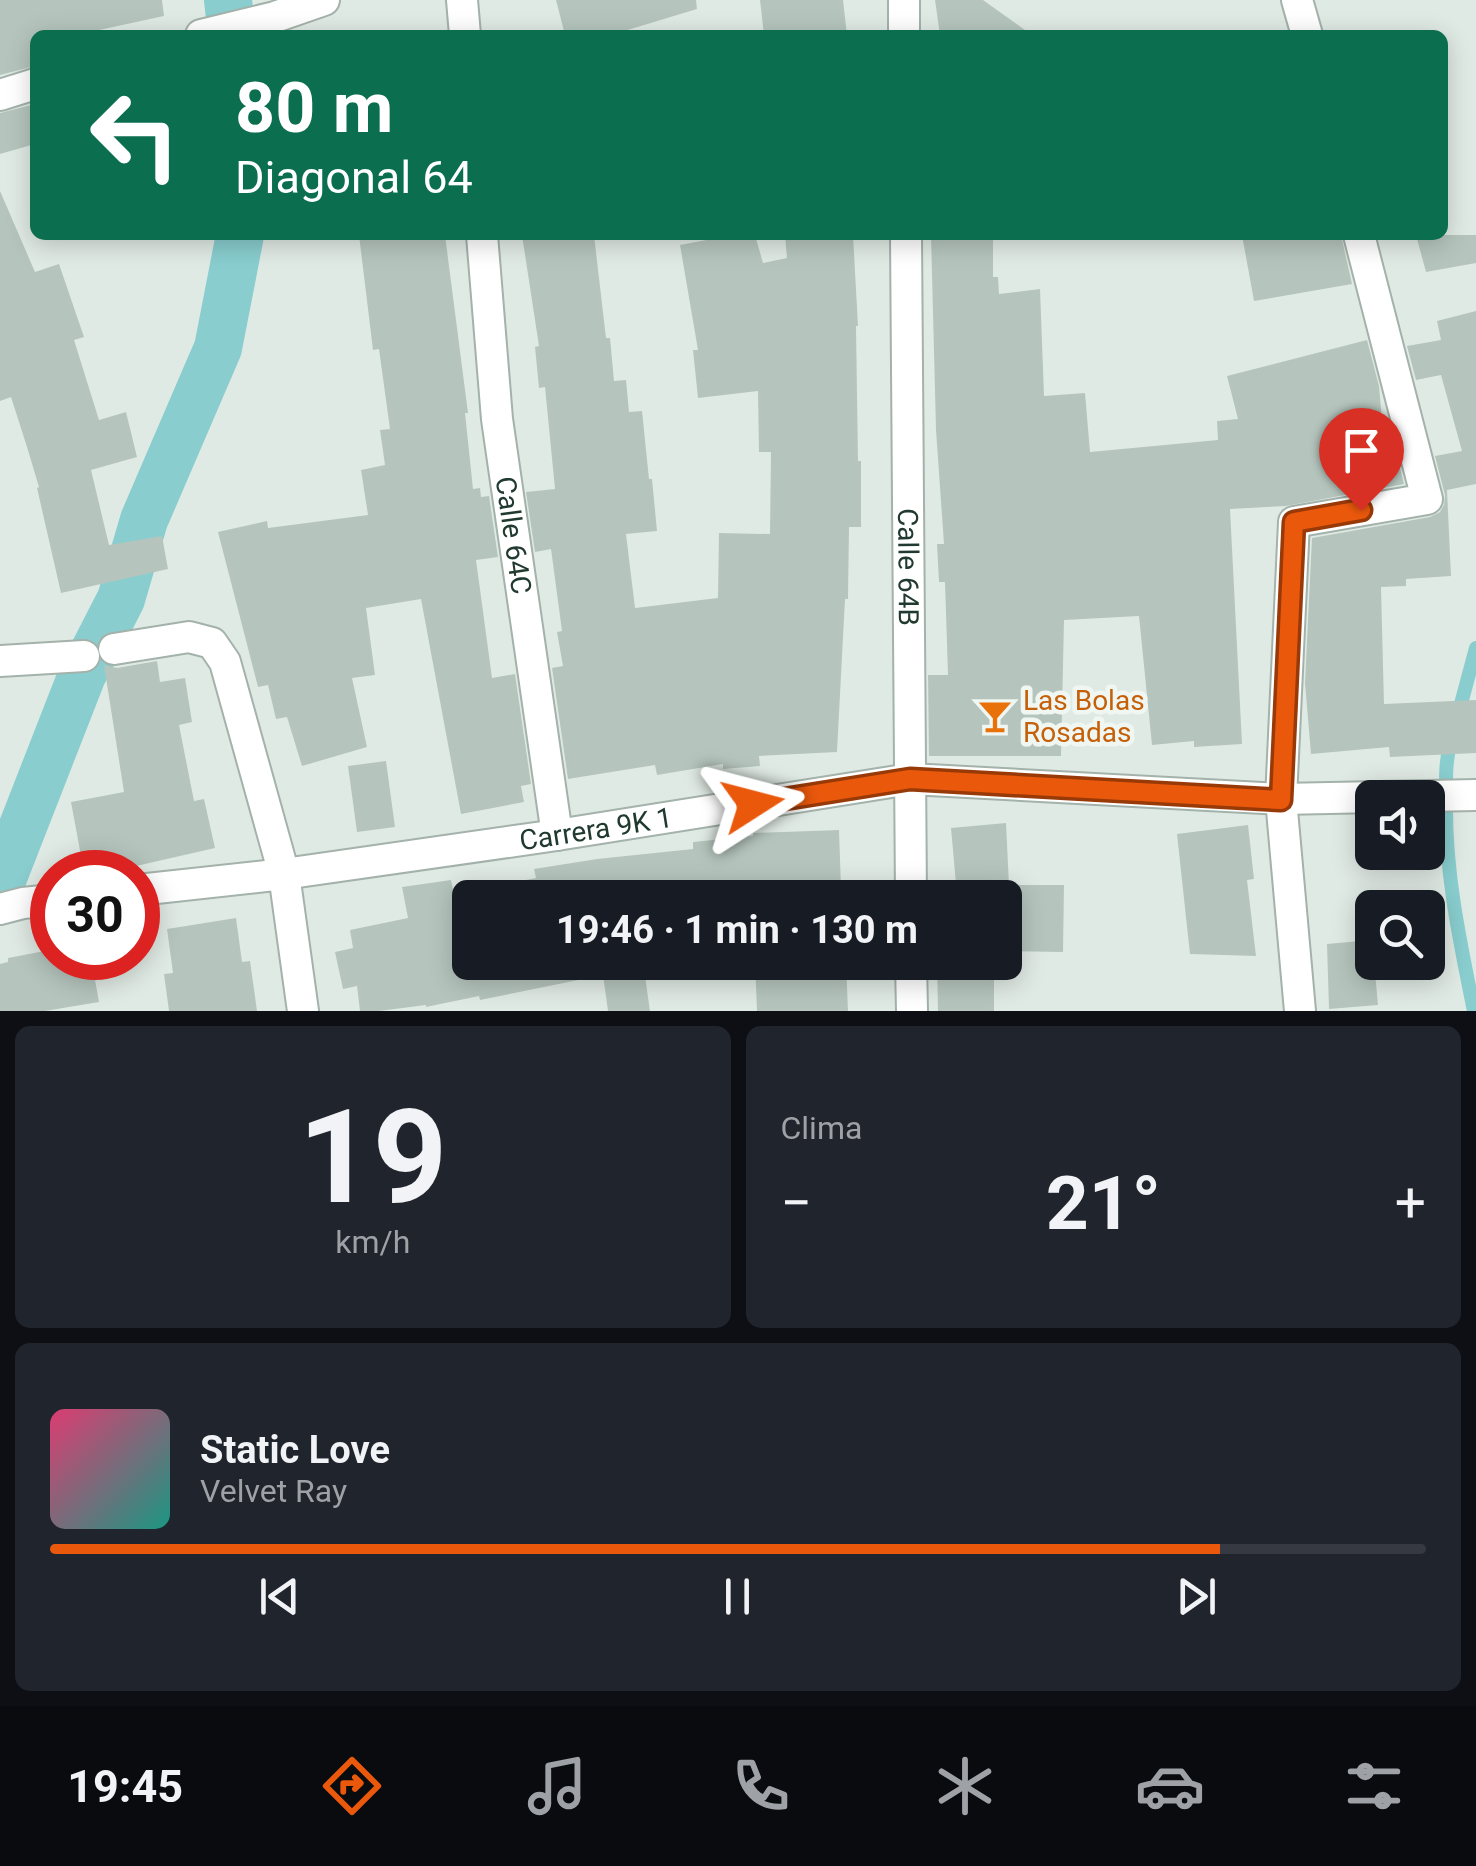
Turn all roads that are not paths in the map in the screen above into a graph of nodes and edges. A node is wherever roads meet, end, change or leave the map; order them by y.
1 (324, 0) edge
2 (462, 0) edge
3 (904, 0) edge
4 (1298, 0) edge
5 (220, 30) edge
6 (465, 30) edge
7 (904, 30) edge
8 (1305, 30) edge
9 (30, 86) edge
10 (0, 95) edge
11 (482, 240) edge
12 (906, 240) edge
13 (1360, 240) edge
14 (0, 661) edge
15 (910, 779) junction
16 (1456, 795) edge
17 (1281, 800) junction
18 (558, 836) junction
19 (284, 874) junction
20 (911, 880) edge
21 (160, 888) edge
22 (912, 980) edge
23 (302, 1011) edge
24 (912, 1011) edge
25 (1300, 1011) edge

1 - 5 street
2 - 6 street
3 - 7 street
4 - 8 street
9 - 10 street
11 - 18 street, Calle 64C
12 - 15 street, Calle 64B
13 - 17 street
14 - 19 street
15 - 17 street, Carrera 9K 1
15 - 18 street, Carrera 9K 1
15 - 20 street, Calle 64B
16 - 17 street, Carrera 9K 1
17 - 25 street
18 - 19 street, Carrera 9K 1
19 - 21 street, Carrera 9K 1
19 - 23 street
22 - 24 street

